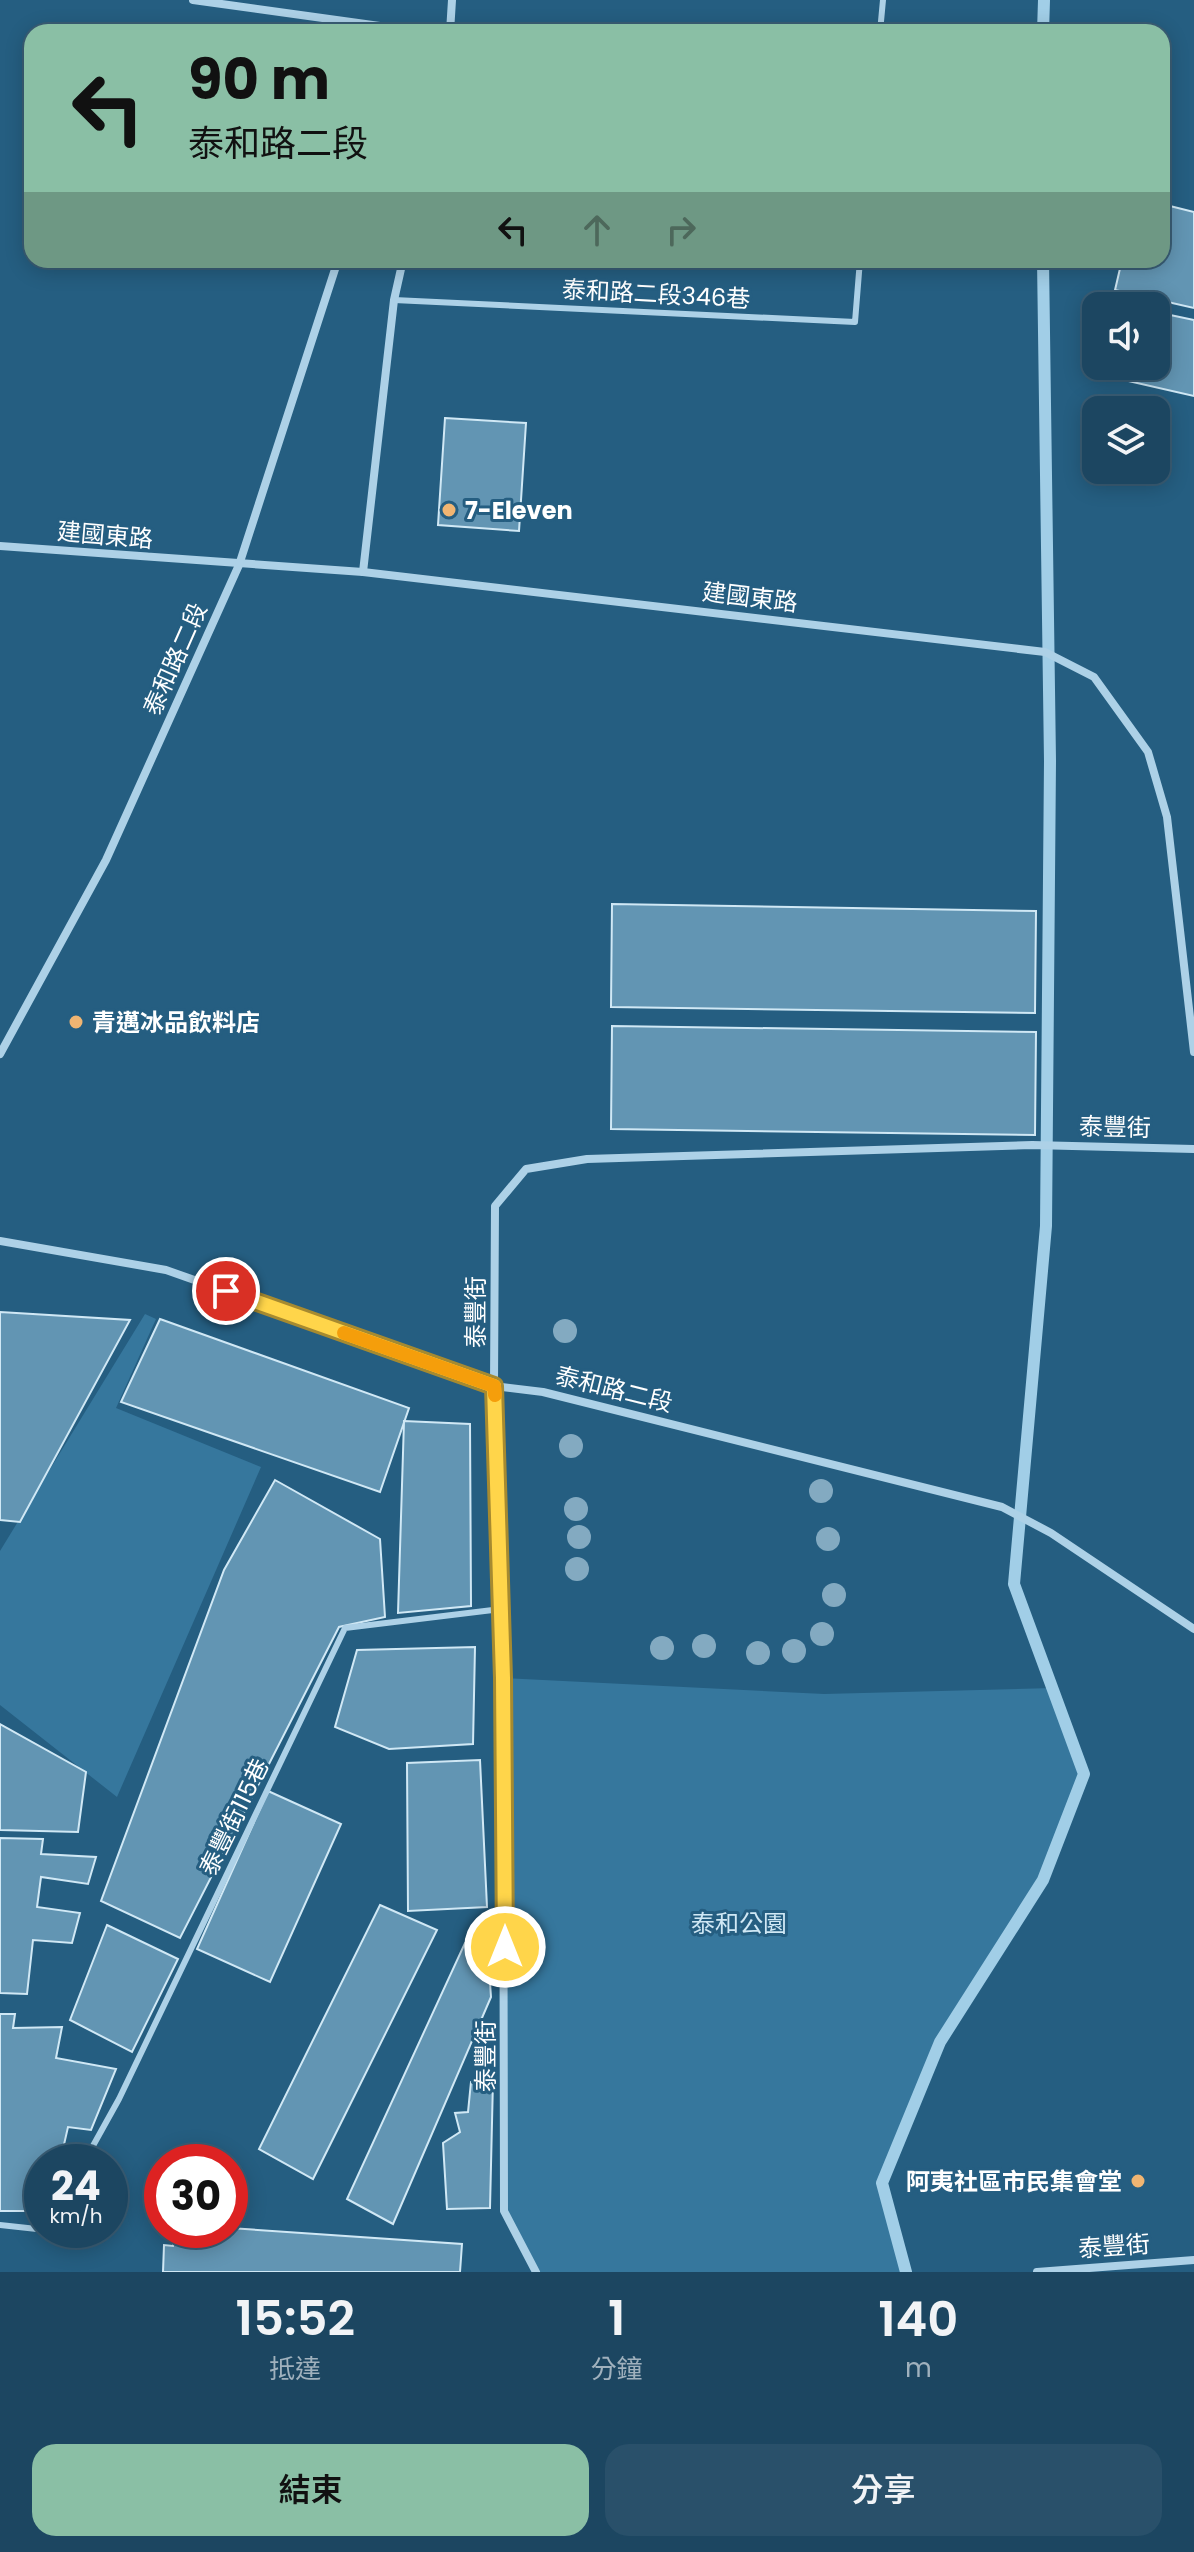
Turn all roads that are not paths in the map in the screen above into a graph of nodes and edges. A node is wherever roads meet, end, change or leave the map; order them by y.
1 (193, 0) edge
2 (452, 0) edge
3 (883, 0) edge
4 (366, 24) edge
5 (450, 24) edge
6 (881, 24) edge
7 (335, 268) edge
8 (401, 268) edge
9 (859, 268) edge
10 (394, 300) junction
11 (0, 546) edge
12 (239, 565) junction
13 (363, 572) junction
14 (1194, 1052) edge
15 (0, 1054) edge
16 (1194, 1149) edge
17 (0, 1241) edge
18 (494, 1386) junction
19 (501, 1609) junction
20 (1194, 1629) edge
21 (94, 2144) edge
22 (0, 2225) edge
23 (24, 2228) edge
24 (1194, 2260) edge
25 (536, 2272) edge
26 (1037, 2272) edge

1 - 4 street
2 - 5 street
3 - 6 lane
7 - 12 street, 泰和路二段
8 - 10 street
9 - 10 lane, 泰和路二段346巷
10 - 13 street
11 - 12 street, 建國東路
12 - 13 street, 建國東路
12 - 15 street, 泰和路二段
13 - 14 street, 建國東路
16 - 18 street, 泰豐街
17 - 18 street, 泰和路二段
18 - 19 street, 泰豐街
18 - 20 street, 泰和路二段
19 - 21 lane, 泰豐街115巷
19 - 25 street, 泰豐街
22 - 23 lane
24 - 26 street, 泰豐街

